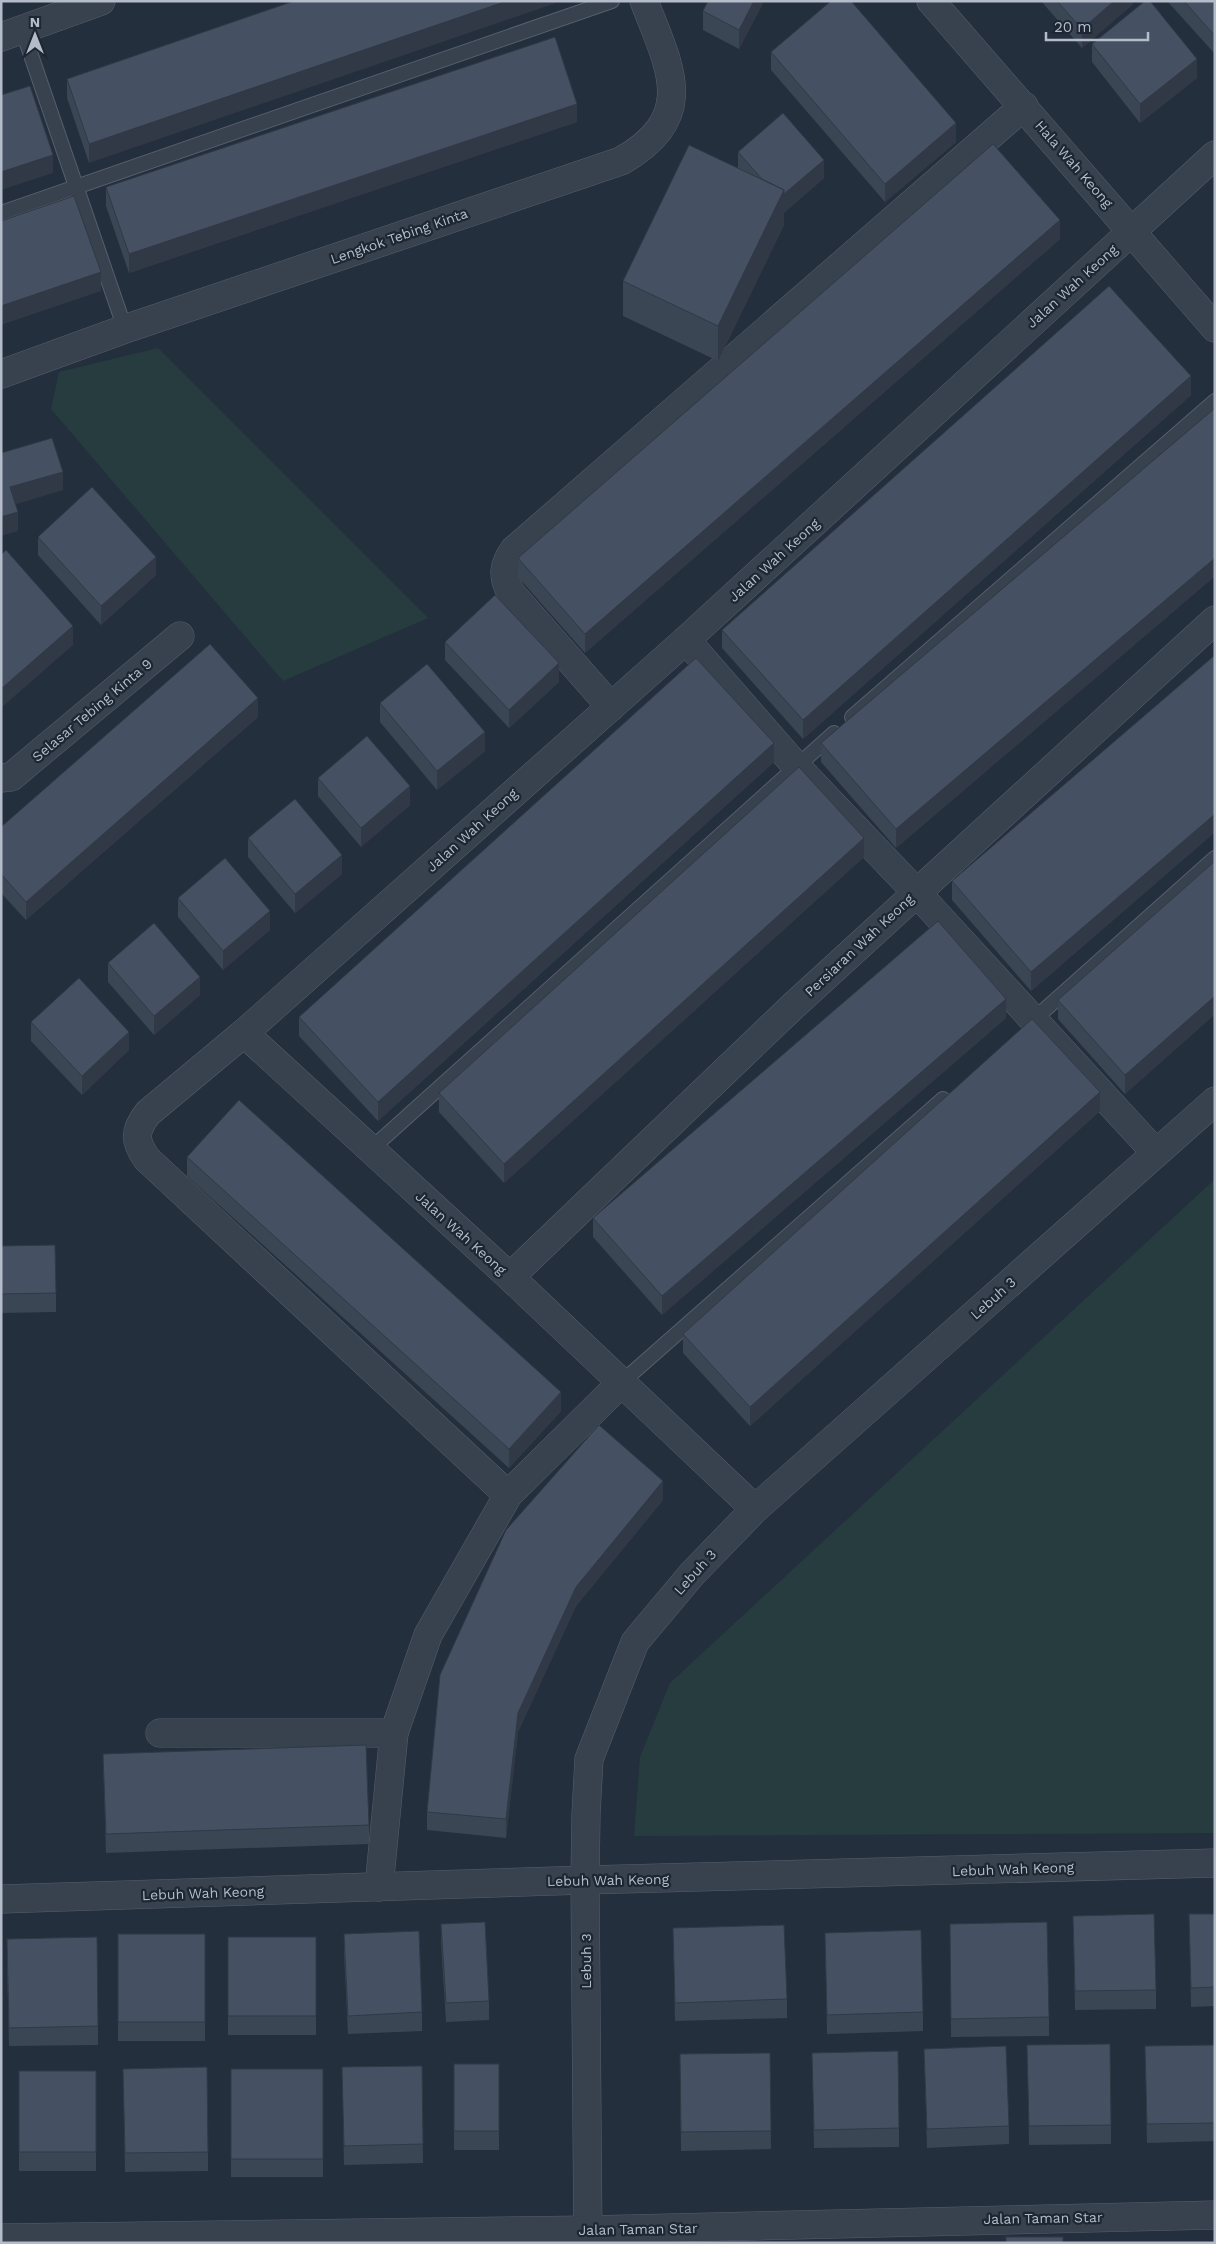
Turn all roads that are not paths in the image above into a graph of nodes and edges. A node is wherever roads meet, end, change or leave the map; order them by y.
1 (101, 1) edge
2 (612, 1) edge
3 (644, 1) edge
4 (931, 1) edge
5 (11, 33) edge
6 (1024, 106) junction
7 (1215, 155) edge
8 (76, 188) junction
9 (1, 213) edge
10 (1132, 232) junction
11 (1215, 328) edge
12 (125, 329) junction
13 (1, 374) edge
14 (1215, 402) edge
15 (1215, 620) edge
16 (180, 636) dead end
17 (686, 640) junction
18 (611, 707) junction
19 (796, 766) junction
20 (1, 778) edge
21 (1215, 858) edge
22 (916, 892) junction
23 (1026, 1026) junction
24 (244, 1033) junction
25 (951, 1092) edge
26 (1215, 1101) edge
27 (370, 1150) junction
28 (1156, 1154) junction
29 (510, 1277) junction
30 (622, 1382) junction
31 (508, 1495) junction
32 (755, 1510) junction
33 (160, 1733) dead end
34 (394, 1733) junction
35 (1215, 1863) edge
36 (585, 1880) junction
37 (379, 1887) junction
38 (1, 1899) edge
39 (1215, 2215) edge
40 (588, 2236) edge
41 (1, 2238) edge

1 - 5 street
2 - 8 lane
3 - 12 street, Lengkok Tebing Kinta
4 - 6 street, Hala Wah Keong
5 - 8 lane
6 - 10 street, Hala Wah Keong
6 - 18 street
7 - 10 street, Jalan Wah Keong
8 - 9 lane
8 - 12 lane
10 - 11 street, Hala Wah Keong
10 - 17 street, Jalan Wah Keong
12 - 13 street, Lengkok Tebing Kinta
14 - 19 lane
15 - 22 street, Persiaran Wah Keong
16 - 20 street, Selasar Tebing Kinta 9
17 - 18 street, Jalan Wah Keong
17 - 19 street
18 - 24 street, Jalan Wah Keong
19 - 22 street
19 - 27 lane
21 - 23 lane
22 - 23 street
22 - 29 street, Persiaran Wah Keong
23 - 28 street
24 - 27 street, Jalan Wah Keong
24 - 31 street
25 - 30 lane
26 - 28 street, Lebuh 3
27 - 29 street, Jalan Wah Keong
28 - 32 street, Lebuh 3
29 - 30 street, Jalan Wah Keong
30 - 31 street
30 - 32 street, Jalan Wah Keong
31 - 34 street
32 - 36 street, Lebuh 3
33 - 34 street
34 - 37 street
35 - 36 street, Lebuh Wah Keong
36 - 37 street, Lebuh Wah Keong
36 - 40 street, Lebuh 3
37 - 38 street, Lebuh Wah Keong
39 - 40 street, Jalan Taman Star
40 - 41 street, Jalan Taman Star

